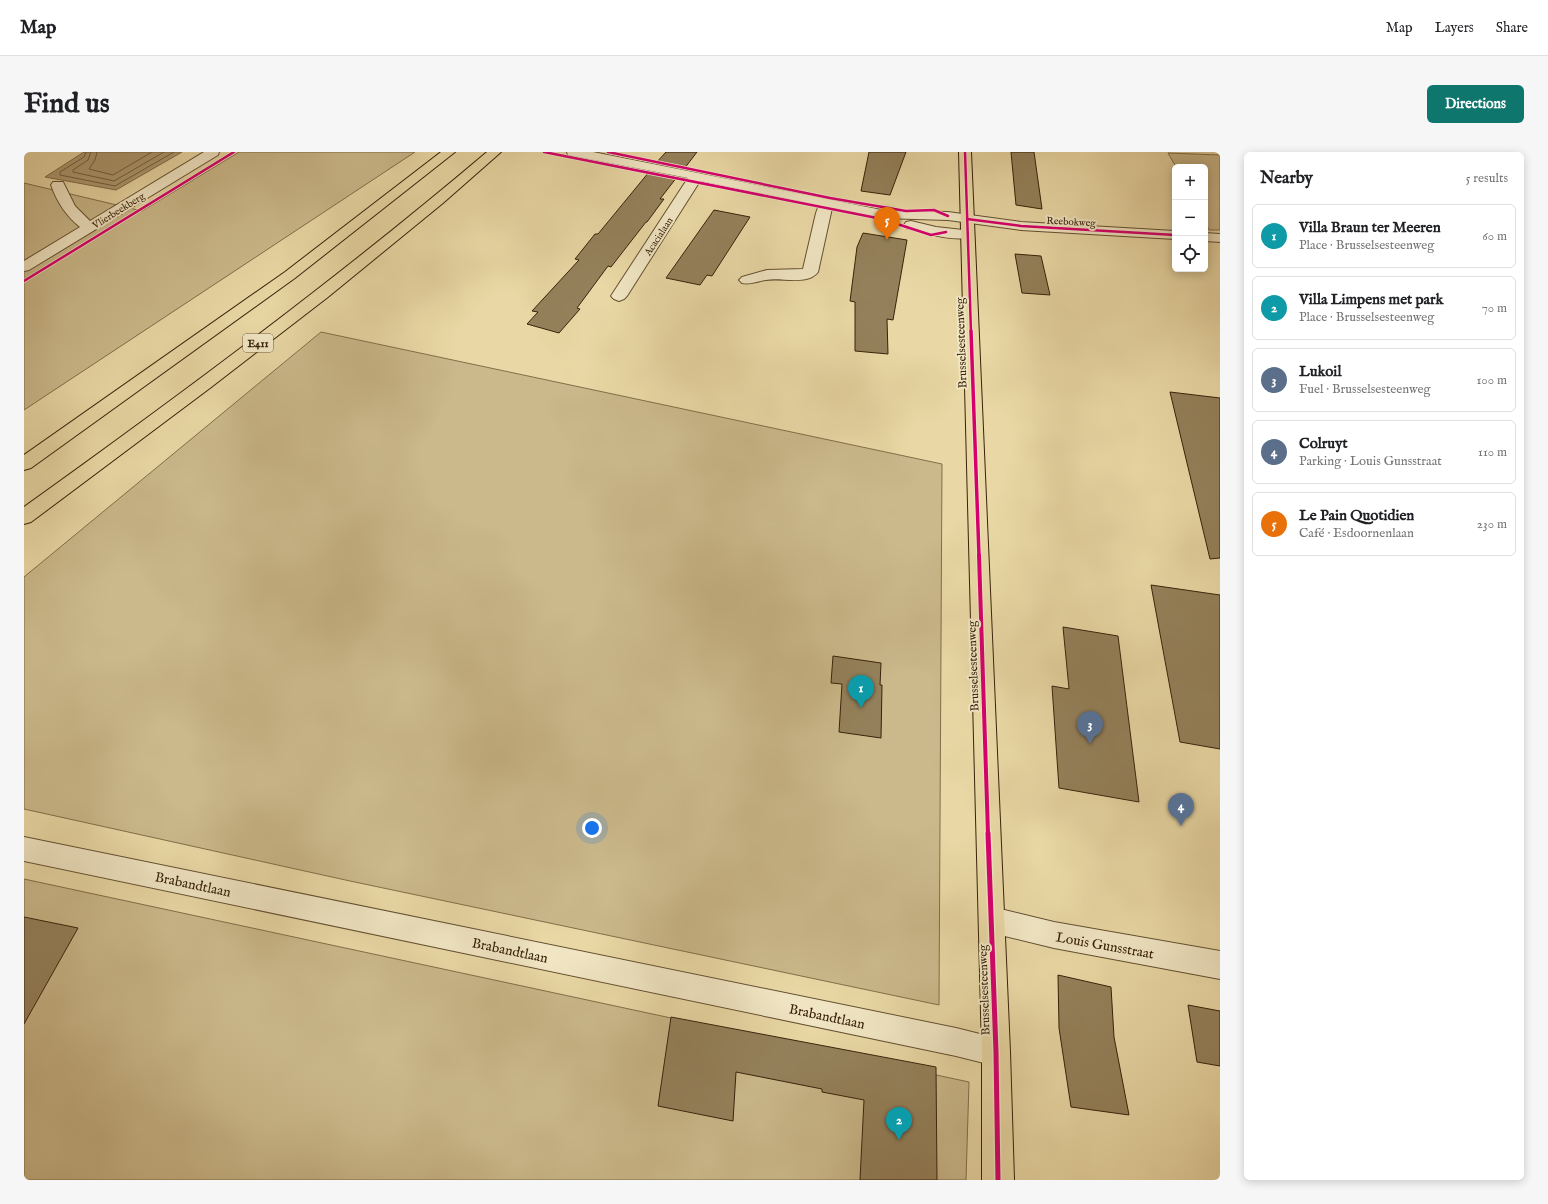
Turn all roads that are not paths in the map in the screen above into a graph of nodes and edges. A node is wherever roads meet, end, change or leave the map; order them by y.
1 (213, 152) edge
2 (449, 152) edge
3 (573, 152) edge
4 (965, 152) edge
5 (491, 156) edge
6 (696, 176) junction
7 (58, 185) dead end
8 (828, 204) junction
9 (90, 227) junction
10 (967, 227) junction
11 (1172, 235) edge
12 (1208, 237) edge
13 (1220, 238) edge
14 (24, 267) edge
15 (747, 280) dead end
16 (619, 296) dead end
17 (24, 464) edge
18 (24, 517) edge
19 (24, 849) edge
20 (992, 920) junction
21 (1220, 965) edge
22 (996, 1052) junction
23 (998, 1180) edge

1 - 9 street, Vlierbeekberg
2 - 17 main road
3 - 6 street, Reebokweg
4 - 10 main road, Brusselsesteenweg
5 - 18 main road, E411
6 - 8 street, Reebokweg
6 - 16 street, Acacialaan
7 - 9 street
8 - 10 street, Reebokweg
8 - 15 street
9 - 14 street, Vlierbeekberg
10 - 11 street, Reebokweg
10 - 20 main road, Brusselsesteenweg
12 - 13 street
19 - 22 street, Brabandtlaan
20 - 21 street, Louis Gunsstraat
20 - 22 main road, Brusselsesteenweg
22 - 23 main road, Brusselsesteenweg

